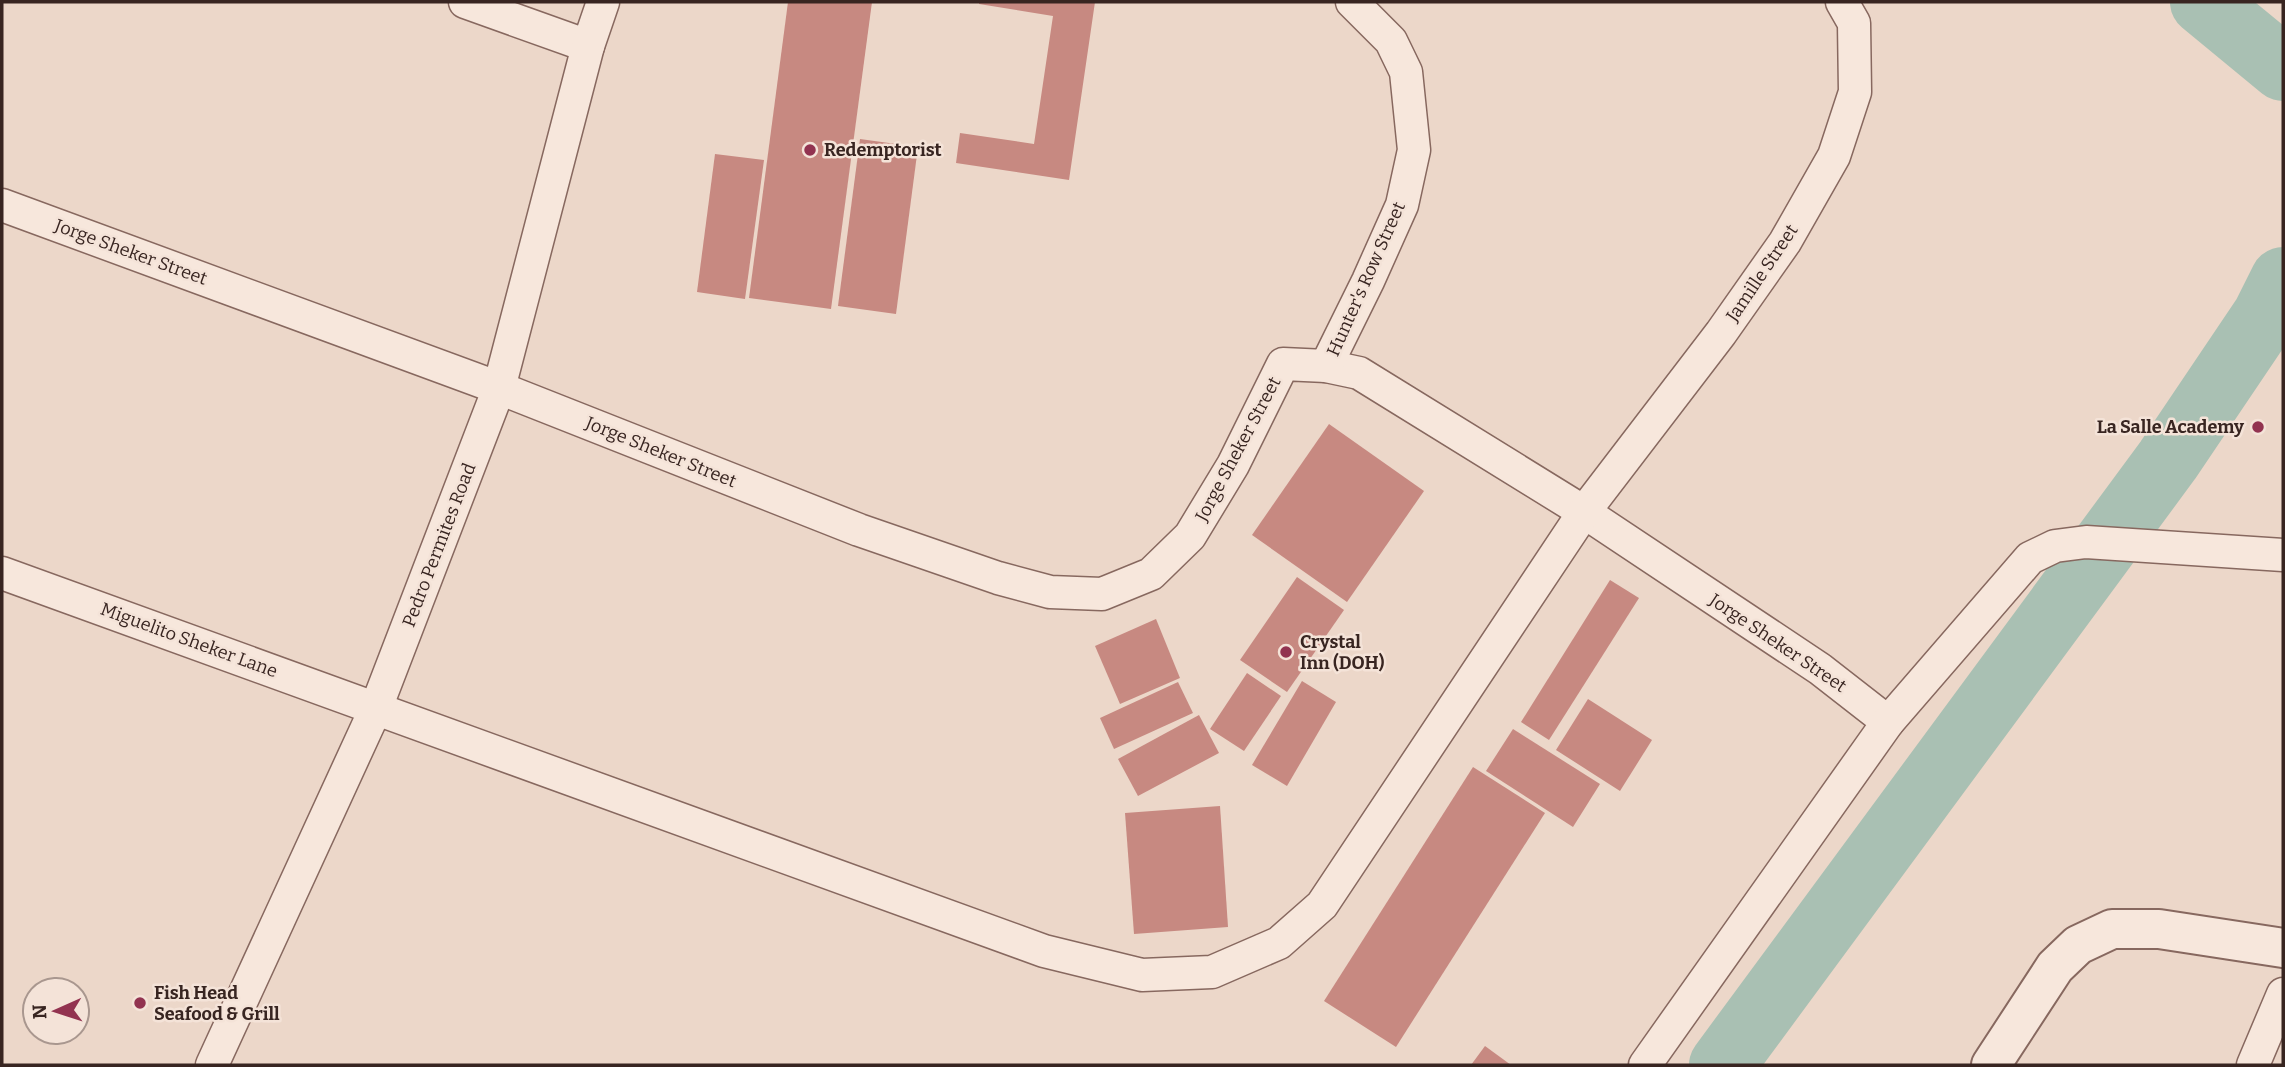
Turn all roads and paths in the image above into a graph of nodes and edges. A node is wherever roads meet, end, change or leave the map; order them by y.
1 (465, 2) edge
2 (1352, 2) edge
3 (1842, 2) edge
4 (596, 4) edge
5 (588, 46) junction
6 (2, 205) edge
7 (1326, 366) junction
8 (499, 388) junction
9 (1584, 512) junction
10 (2283, 555) edge
11 (2, 573) edge
12 (376, 708) junction
13 (1888, 722) junction
14 (2283, 948) edge
15 (2283, 994) edge
16 (212, 1065) edge
17 (1645, 1065) edge
18 (1991, 1065) edge
19 (2253, 1065) edge

1 - 5 street
2 - 7 street, Hunter's Row Street
3 - 9 street, Jamille Street
4 - 5 street, Pedro Permites Road
5 - 8 street, Pedro Permites Road
6 - 8 street, Jorge Sheker Street
7 - 8 street, Jorge Sheker Street
7 - 9 street, Jorge Sheker Street
8 - 12 street, Pedro Permites Road
9 - 12 street, Jamille Street
9 - 13 street, Jorge Sheker Street
10 - 13 street
11 - 12 street, Miguelito Sheker Lane
12 - 16 street, Pedro Permites Road
13 - 17 street
14 - 18 street
15 - 19 street

